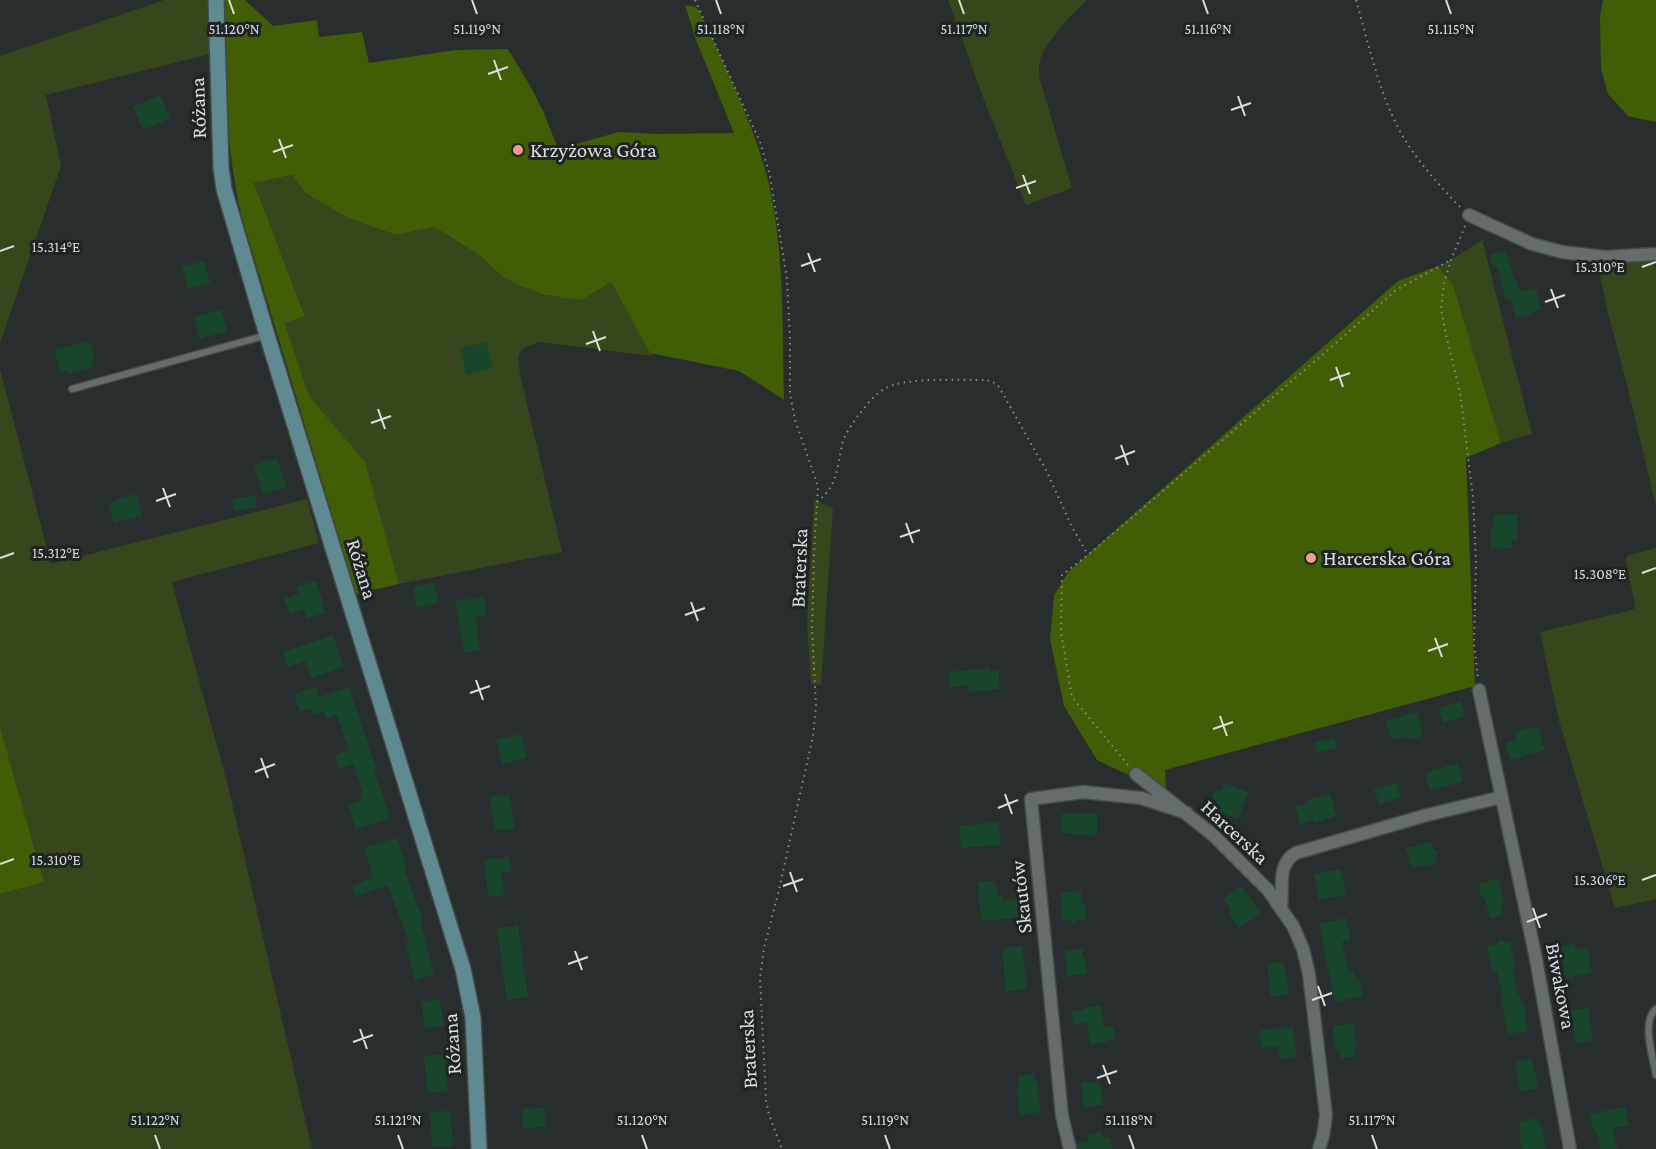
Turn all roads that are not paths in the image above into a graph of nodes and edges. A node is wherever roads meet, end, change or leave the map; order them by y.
1 (216, 0) edge
2 (1469, 215) road end
3 (1656, 254) edge
4 (267, 335) junction
5 (72, 388) dead end
6 (1479, 690) road end
7 (1136, 774) road end
8 (1502, 797) junction
9 (1186, 813) junction
10 (1281, 906) junction
11 (1656, 1010) edge
12 (1656, 1075) edge
13 (479, 1149) edge
14 (1070, 1149) edge
15 (1319, 1149) edge
16 (1570, 1149) edge

1 - 4 street, Różana
2 - 3 street
4 - 5 lane
4 - 13 street, Różana
6 - 8 street, Biwakowa
7 - 9 street, Harcerska
8 - 10 street
8 - 16 street, Biwakowa
9 - 10 street, Harcerska
9 - 14 street, Skautów
10 - 15 street, Harcerska
11 - 12 lane

